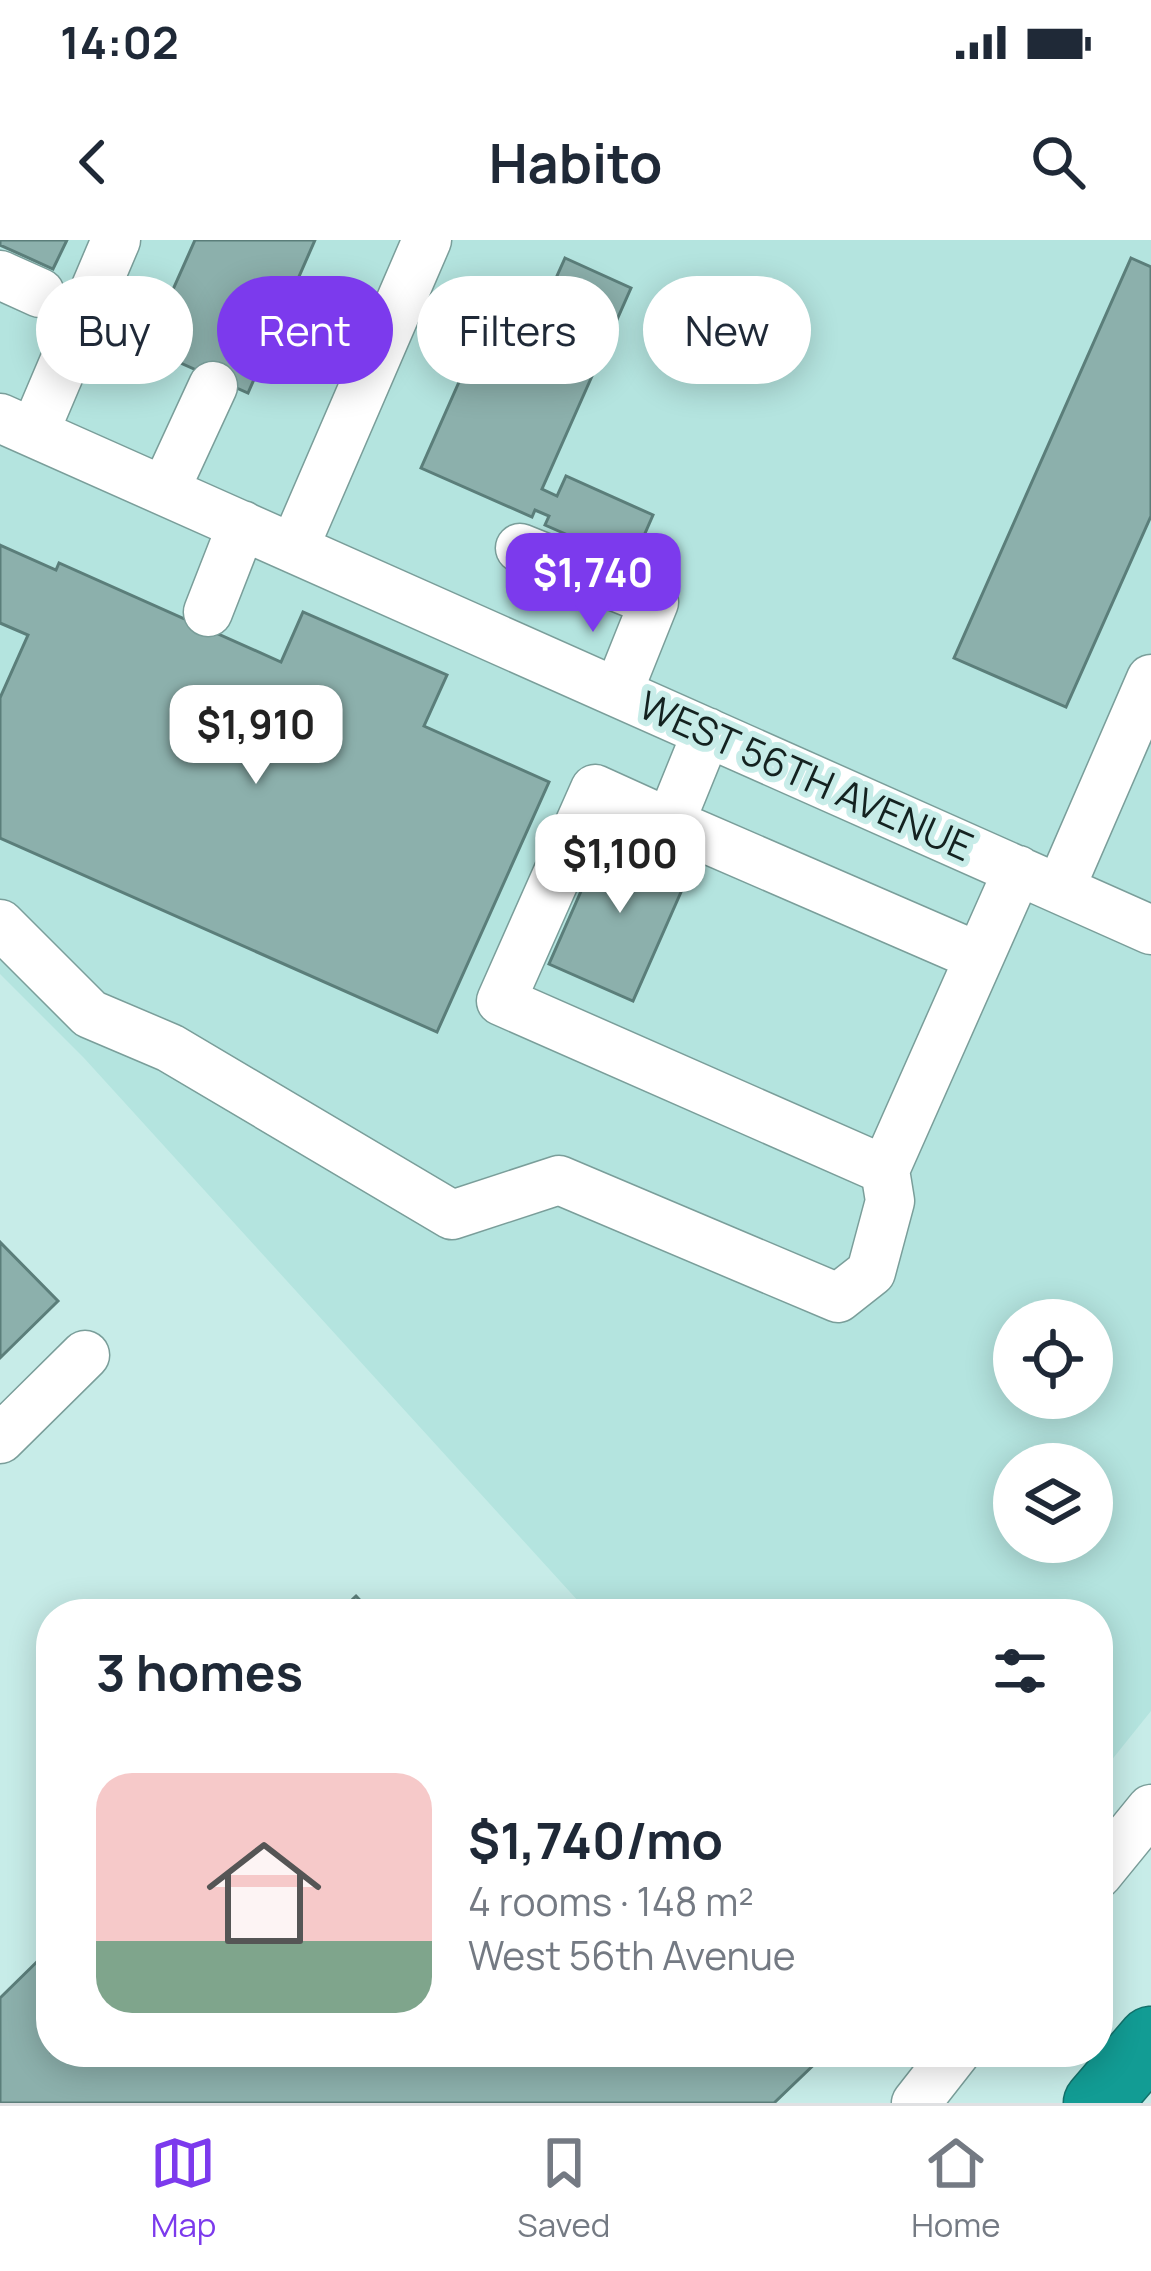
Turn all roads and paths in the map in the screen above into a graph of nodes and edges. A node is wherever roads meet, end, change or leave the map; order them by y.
1 (116, 240) edge
2 (427, 240) edge
3 (213, 386) dead end
4 (17, 425) edge
5 (165, 490) junction
6 (242, 525) junction
7 (294, 548) junction
8 (520, 548) dead end
9 (208, 612) dead end
10 (1151, 679) edge
11 (618, 692) junction
12 (707, 732) junction
13 (670, 823) junction
14 (1039, 880) junction
15 (0, 924) edge
16 (1151, 929) edge
17 (979, 957) junction
18 (885, 1170) junction
19 (85, 1355) dead end
20 (0, 1438) edge
21 (1151, 1809) edge
22 (1113, 1856) edge
23 (1151, 2040) edge
24 (944, 2067) edge
25 (916, 2103) edge
26 (1097, 2103) edge

1 - 4 street
2 - 7 street
3 - 5 street
4 - 5 street, WEST 56TH AVENUE
5 - 6 street, WEST 56TH AVENUE
6 - 7 street, WEST 56TH AVENUE
6 - 9 street
7 - 11 street, WEST 56TH AVENUE
8 - 11 street
10 - 14 street
11 - 12 street, WEST 56TH AVENUE
12 - 13 street
12 - 14 street, WEST 56TH AVENUE
13 - 17 street
13 - 18 street
14 - 16 street, WEST 56TH AVENUE
14 - 17 street
15 - 18 street
17 - 18 street
19 - 20 street
21 - 22 street
23 - 26 highway
24 - 25 street

